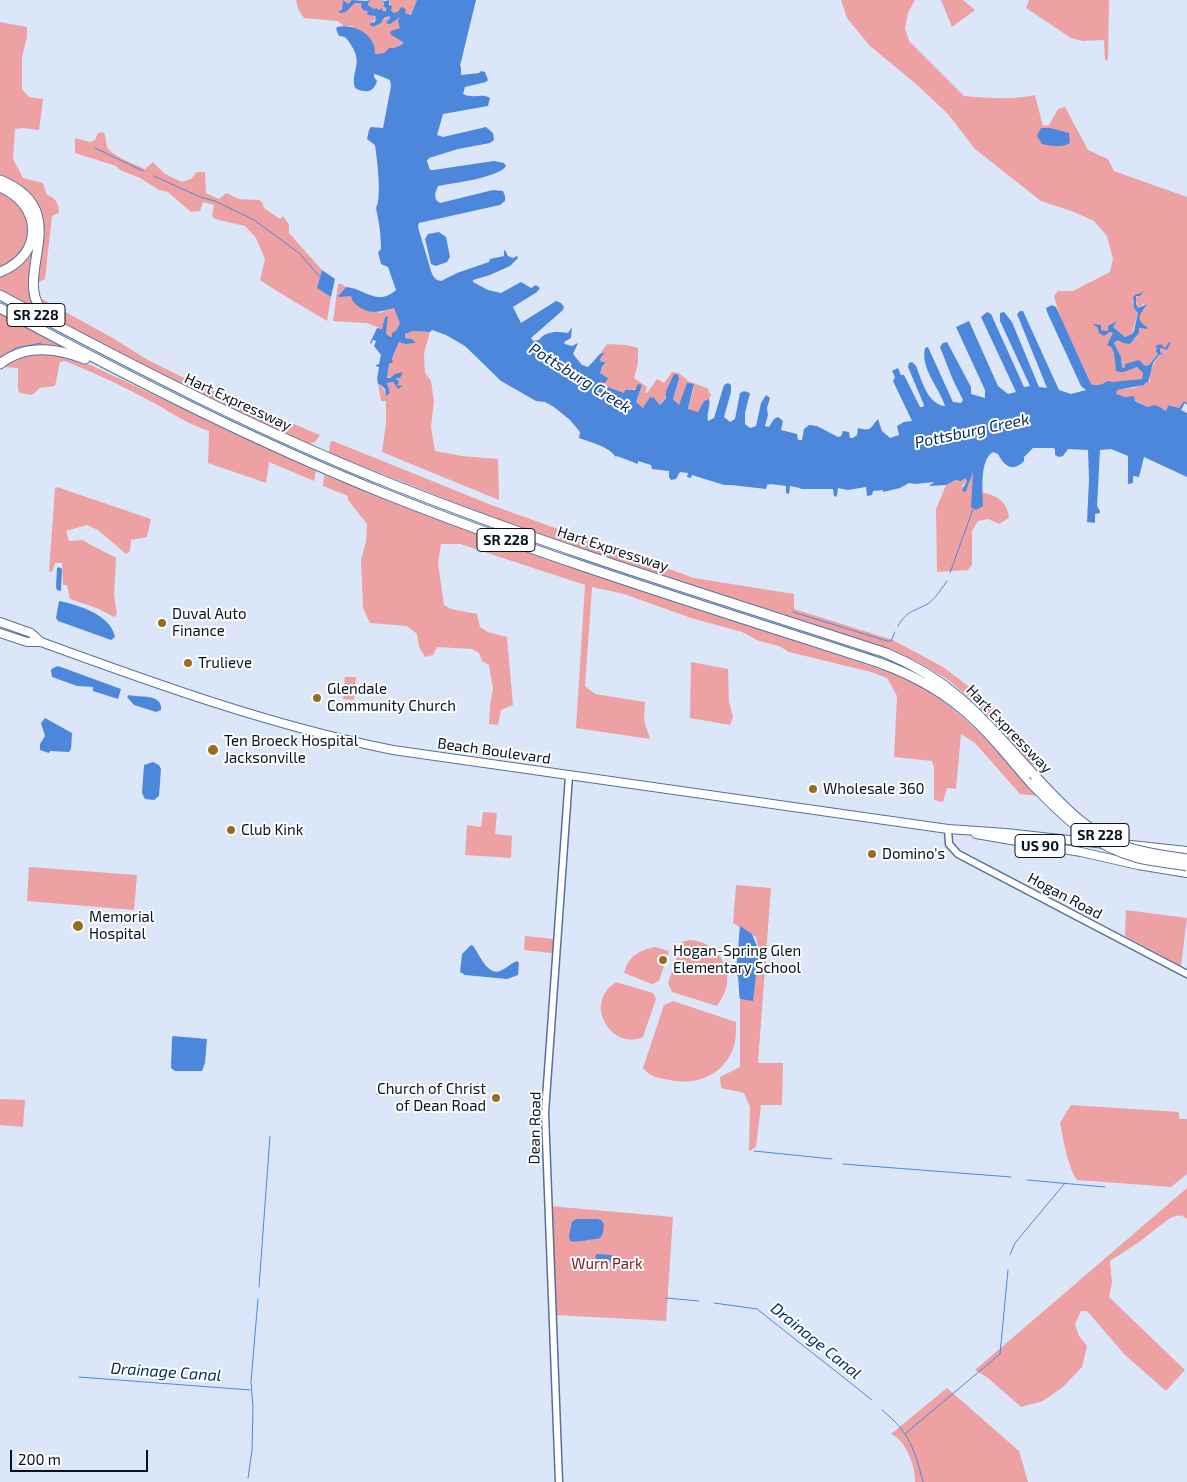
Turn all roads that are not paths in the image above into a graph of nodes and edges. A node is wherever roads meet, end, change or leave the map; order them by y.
1 (0, 180) edge
2 (0, 187) edge
3 (0, 272) edge
4 (0, 295) edge
5 (0, 308) edge
6 (73, 334) junction
7 (0, 364) edge
8 (123, 374) junction
9 (0, 622) edge
10 (0, 633) edge
11 (41, 642) junction
12 (569, 776) junction
13 (948, 829) junction
14 (957, 830) junction
15 (1187, 851) edge
16 (1187, 858) edge
17 (1187, 866) edge
18 (1187, 873) edge
19 (1187, 974) edge
20 (559, 1482) edge

1 - 6 highway
2 - 3 highway
4 - 6 highway, Hart Expressway / SR 228
5 - 8 highway, Hart Expressway / SR 228
6 - 16 highway, Hart Expressway / SR 228, bridge
7 - 8 highway
8 - 17 highway, Hart Expressway / SR 228, bridge
9 - 11 highway, Beach Boulevard / US 90
10 - 11 highway, Beach Boulevard / US 90
11 - 12 highway, Beach Boulevard / US 90
12 - 13 highway, Beach Boulevard / US 90
12 - 20 main road, Dean Road
13 - 14 highway, Beach Boulevard / US 90
13 - 19 main road, Hogan Road
14 - 15 highway, Beach Boulevard / US 90
14 - 18 highway, Beach Boulevard / US 90

